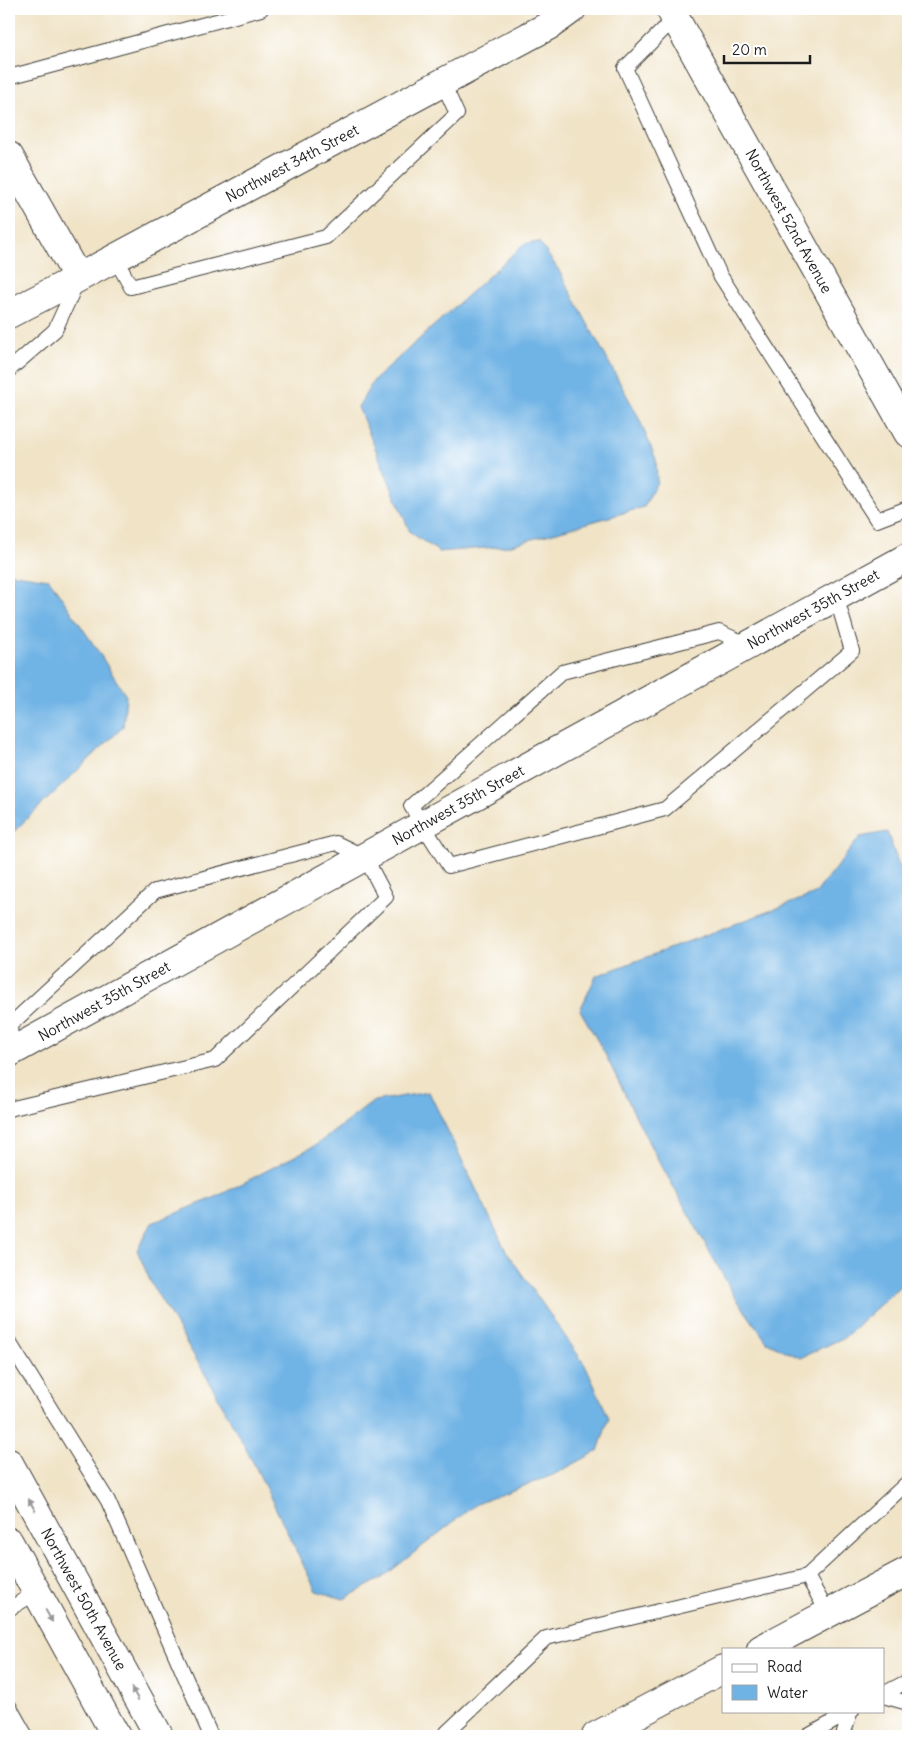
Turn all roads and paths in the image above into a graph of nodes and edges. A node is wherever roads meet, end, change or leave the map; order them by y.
1 (261, 9) edge
2 (572, 9) edge
3 (672, 13) edge
4 (9, 77) edge
5 (443, 83) junction
6 (9, 156) edge
7 (115, 258) junction
8 (78, 278) junction
9 (9, 314) edge
10 (9, 370) edge
11 (908, 433) edge
12 (908, 508) edge
13 (908, 557) edge
14 (836, 596) junction
15 (749, 644) junction
16 (422, 825) junction
17 (365, 857) junction
18 (10, 1053) edge
19 (9, 1109) edge
20 (9, 1342) edge
21 (9, 1463) edge
22 (908, 1482) edge
23 (9, 1542) edge
24 (908, 1571) edge
25 (807, 1576) junction
26 (36, 1592) junction
27 (9, 1609) edge
28 (828, 1613) junction
29 (763, 1648) edge
30 (722, 1670) edge
31 (908, 1680) edge
32 (884, 1694) edge
33 (884, 1695) edge
34 (908, 1703) edge
35 (9, 1706) edge
36 (851, 1712) edge
37 (26, 1736) edge
38 (116, 1736) edge
39 (159, 1736) edge
40 (212, 1736) edge
41 (444, 1736) edge
42 (596, 1736) edge
43 (808, 1736) edge
44 (843, 1736) edge

1 - 4 lane
2 - 5 street, Northwest 34th Street
3 - 11 street, Northwest 52nd Avenue
3 - 12 lane
5 - 7 street, Northwest 34th Street
5 - 7 lane
6 - 8 street
7 - 8 street, Northwest 34th Street
8 - 9 street, Northwest 34th Street
8 - 10 lane
13 - 14 street, Northwest 35th Street
14 - 15 street, Northwest 35th Street
14 - 16 lane
15 - 16 street, Northwest 35th Street
15 - 16 lane
16 - 17 street, Northwest 35th Street
17 - 18 street, Northwest 35th Street
17 - 18 lane
17 - 19 lane
20 - 40 lane
39 -> 21 street, Northwest 50th Avenue
22 - 25 lane
23 - 26 street
24 - 28 street
25 - 28 lane
25 - 41 lane
26 - 27 lane
26 -> 38 street
28 - 29 street
30 - 42 street
31 - 32 lane
33 - 34 lane
35 - 37 lane
36 - 43 lane
36 - 44 lane

